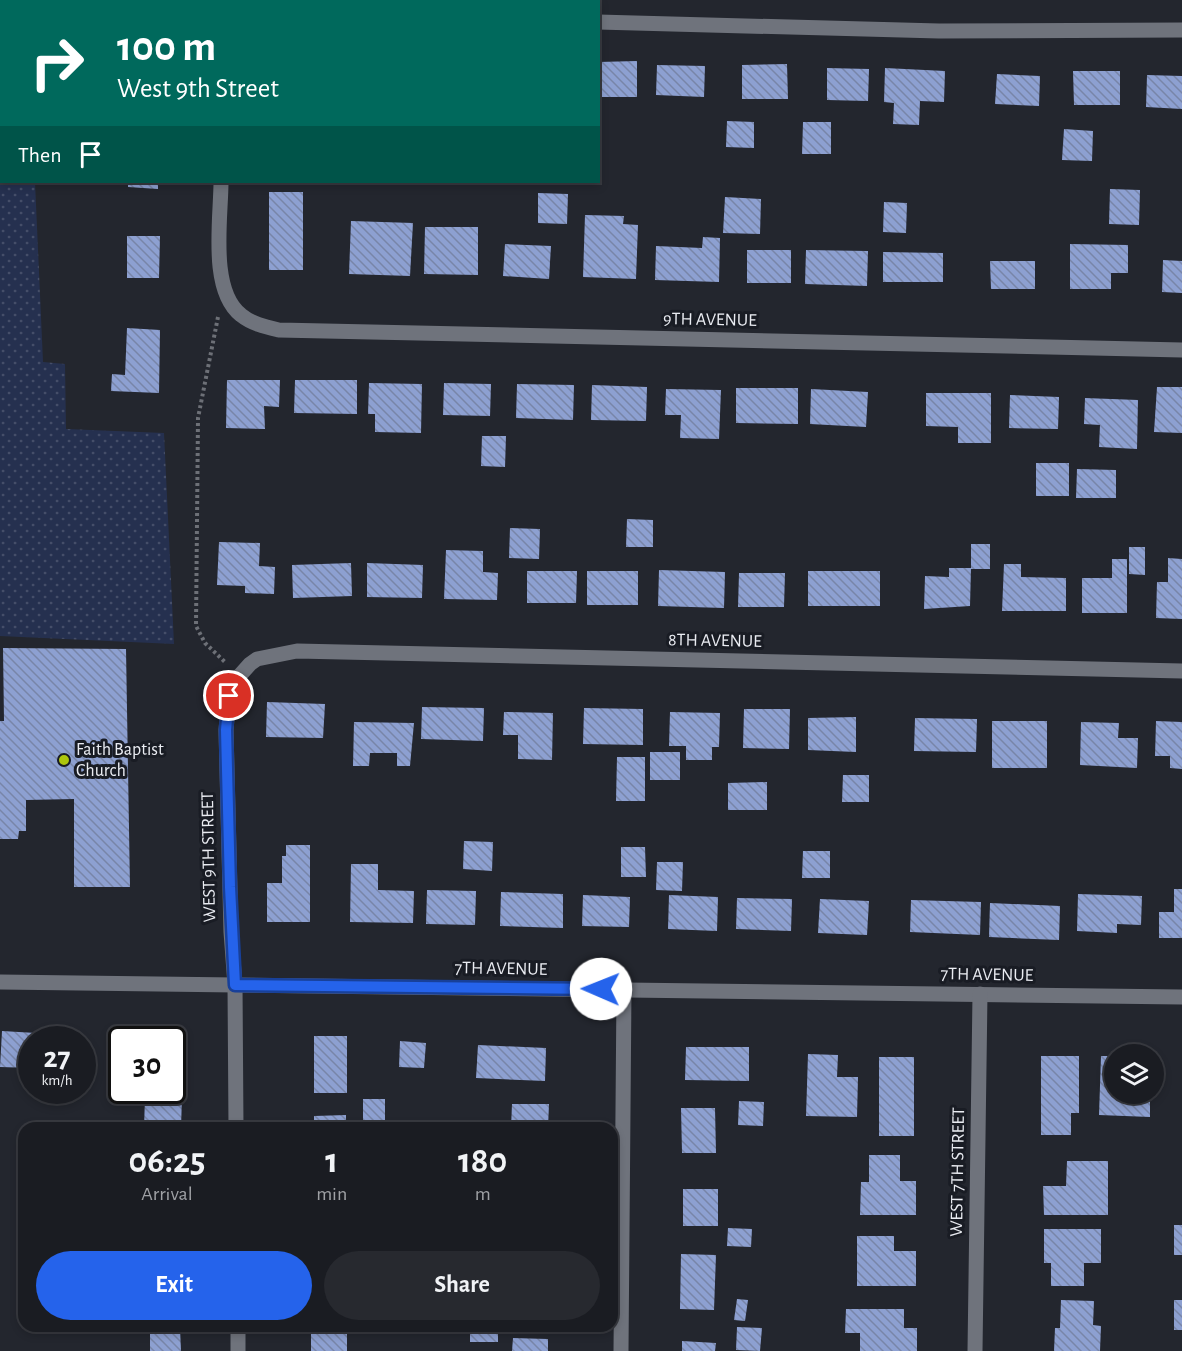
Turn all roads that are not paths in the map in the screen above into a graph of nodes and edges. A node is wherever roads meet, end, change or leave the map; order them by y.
1 (600, 22) edge
2 (1182, 30) edge
3 (221, 183) edge
4 (1182, 350) edge
5 (250, 664) joint
6 (1182, 671) edge
7 (0, 982) edge
8 (235, 985) junction
9 (624, 989) junction
10 (980, 994) junction
11 (1182, 997) edge
12 (237, 1122) edge
13 (238, 1332) edge
14 (238, 1351) edge
15 (621, 1351) edge
16 (975, 1351) edge

1 - 2 street
3 - 4 street, 9TH AVENUE
5 - 6 street, 8TH AVENUE
5 - 8 street, WEST 9TH STREET
7 - 8 street, 7TH AVENUE
8 - 9 street, 7TH AVENUE
8 - 12 street, WEST 9TH STREET
9 - 10 street, 7TH AVENUE
9 - 15 street
10 - 11 street, 7TH AVENUE
10 - 16 street, WEST 7TH STREET
13 - 14 street

